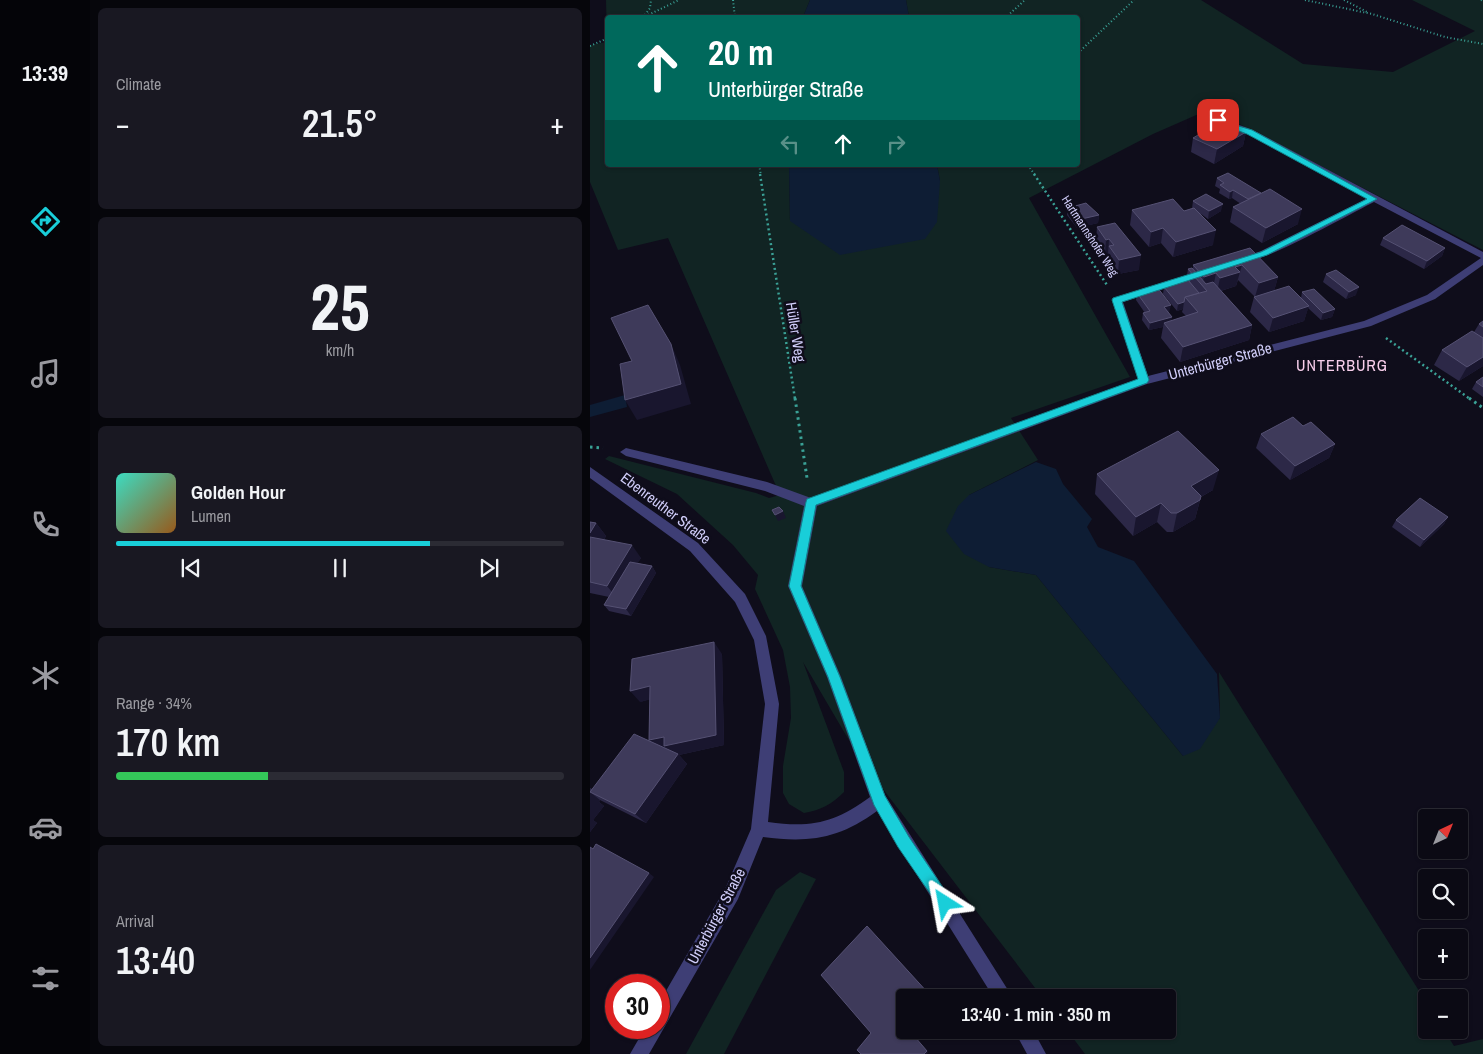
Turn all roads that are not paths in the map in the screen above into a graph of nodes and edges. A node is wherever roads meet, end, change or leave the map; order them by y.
1 (1218, 120) dead end
2 (1373, 199) junction
3 (1483, 256) edge
4 (1483, 261) edge
5 (1227, 265) edge
6 (1209, 271) edge
7 (1144, 380) junction
8 (626, 452) dead end
9 (590, 472) edge
10 (811, 502) junction
11 (879, 800) junction
12 (759, 829) junction
13 (998, 989) edge
14 (670, 1001) edge
15 (648, 1039) edge
16 (1028, 1039) edge
17 (639, 1054) edge
18 (1037, 1054) edge

1 - 2 street
2 - 3 street
2 - 5 street
4 - 7 street, Unterbürger Straße
6 - 7 street, Hartmannshofer Weg
7 - 10 street, Unterbürger Straße
8 - 10 street
9 - 12 street, Ebenreuther Straße
10 - 11 street
11 - 12 street
11 - 13 street
12 - 14 street, Unterbürger Straße
15 - 17 street
16 - 18 street

